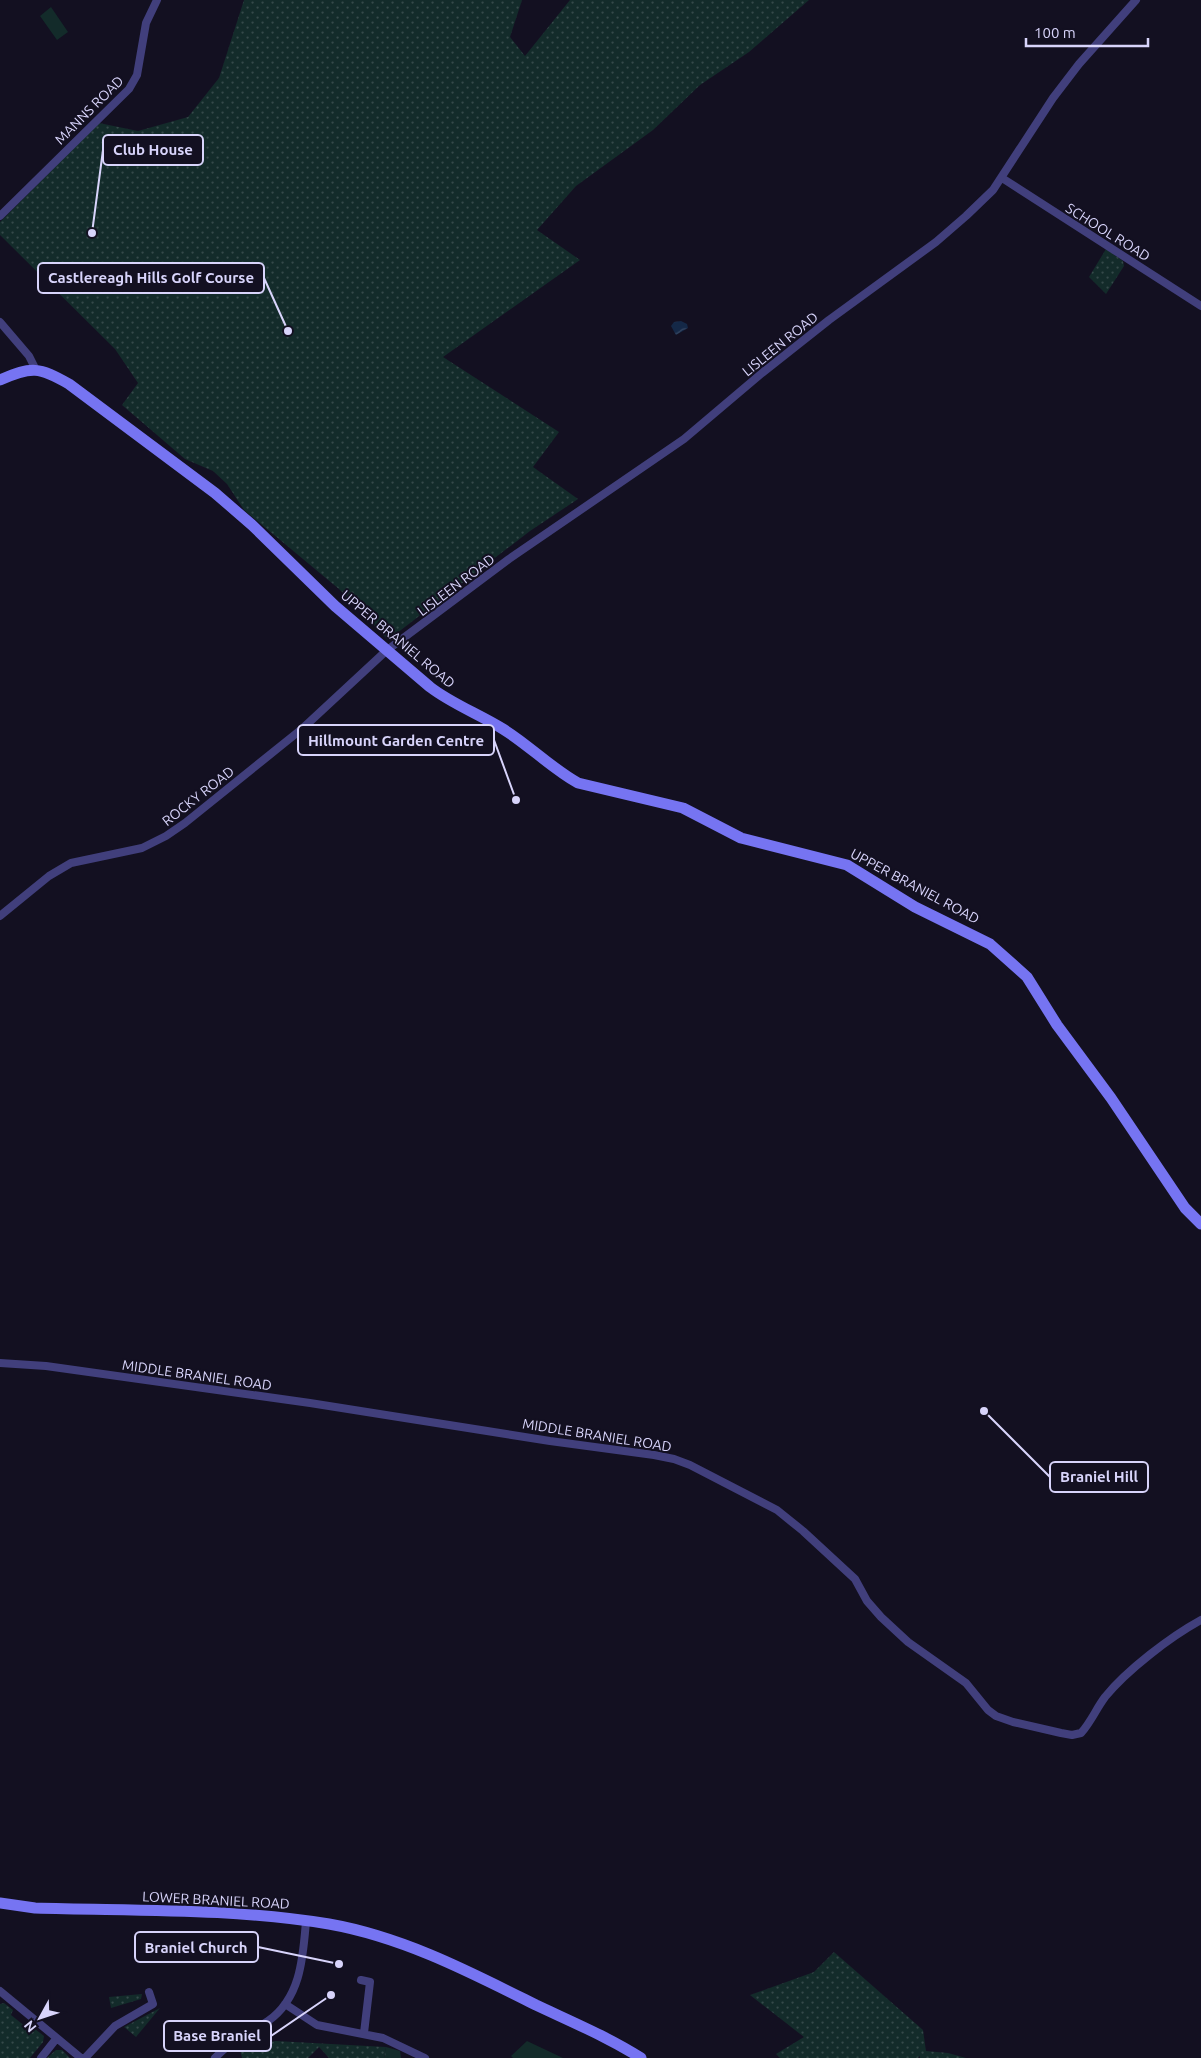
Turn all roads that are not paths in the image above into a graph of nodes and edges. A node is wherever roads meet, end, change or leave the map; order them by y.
1 (156, 0) edge
2 (1136, 0) edge
3 (1002, 178) junction
4 (0, 216) edge
5 (1201, 306) edge
6 (0, 322) edge
7 (36, 370) junction
8 (0, 380) edge
9 (386, 651) junction
10 (0, 916) edge
11 (1201, 1224) edge
12 (0, 1363) edge
13 (1201, 1620) edge
14 (0, 1903) edge
15 (306, 1921) junction
16 (361, 1980) dead end
17 (0, 1991) edge
18 (149, 1992) dead end
19 (286, 2004) junction
20 (364, 2034) junction
21 (56, 2039) junction
22 (41, 2058) edge
23 (80, 2058) edge
24 (85, 2058) edge
25 (215, 2058) edge
26 (426, 2058) edge
27 (641, 2058) edge

1 - 4 street, MANNS ROAD
2 - 3 street, LISLEEN ROAD
3 - 5 street, SCHOOL ROAD
3 - 9 street, LISLEEN ROAD
6 - 7 street
7 - 8 street
7 - 9 street, UPPER BRANIEL ROAD
9 - 10 street, ROCKY ROAD
9 - 11 street, UPPER BRANIEL ROAD
12 - 13 street, MIDDLE BRANIEL ROAD
14 - 15 street, LOWER BRANIEL ROAD
15 - 19 street
15 - 27 street, LOWER BRANIEL ROAD
16 - 20 street
17 - 21 street
18 - 24 street
19 - 20 street
19 - 25 street
20 - 26 street
21 - 22 street
21 - 23 street

